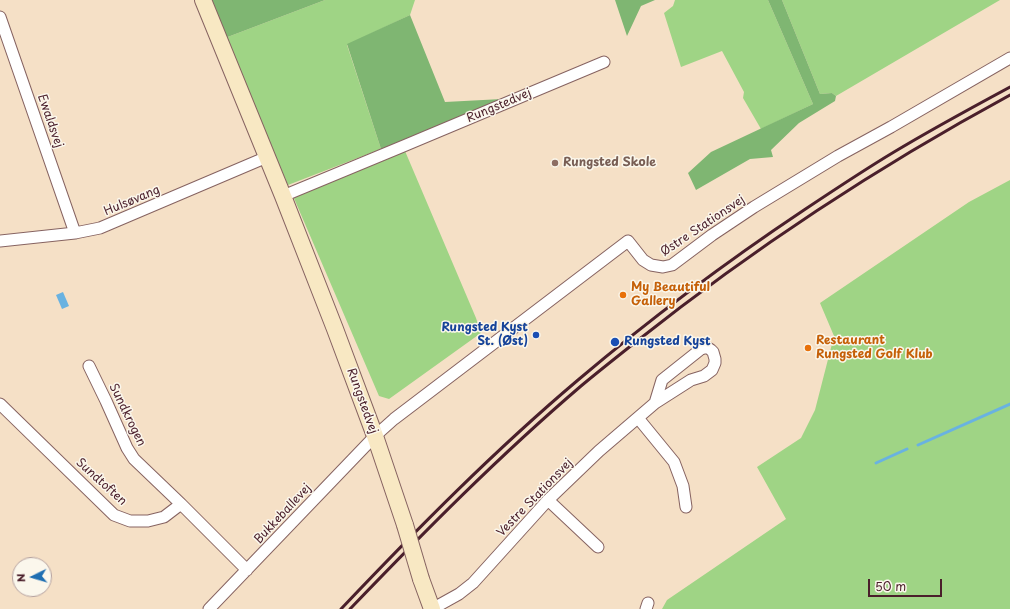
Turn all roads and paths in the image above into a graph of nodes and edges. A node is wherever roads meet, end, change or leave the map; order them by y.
1 (203, 0) edge
2 (0, 17) edge
3 (1010, 58) edge
4 (604, 62) dead end
5 (267, 157) junction
6 (282, 196) junction
7 (75, 233) junction
8 (0, 241) edge
9 (89, 366) dead end
10 (655, 403) junction
11 (0, 404) edge
12 (638, 418) junction
13 (375, 436) junction
14 (548, 500) junction
15 (181, 504) junction
16 (686, 507) dead end
17 (598, 547) dead end
18 (247, 570) junction
19 (209, 609) edge
20 (432, 609) edge

1 - 5 main road, Rungstedvej
2 - 7 street, Ewaldsvej
3 - 13 street, Østre Stationsvej
4 - 6 street, Rungstedvej
5 - 6 main road, Rungstedvej
5 - 7 street, Hulsøvang
6 - 13 main road, Rungstedvej
7 - 8 street, Hulsøvang
9 - 15 street, Sundkrogen
10 - 10 street, Vestre Stationsvej
10 - 12 street, Vestre Stationsvej
11 - 15 street, Sundtoften
12 - 14 street, Vestre Stationsvej
12 - 16 street
13 - 18 street, Bukkeballevej
13 - 20 main road, Rungstedvej, bridge
14 - 17 street
14 - 20 street, Vestre Stationsvej
15 - 18 street
18 - 19 street, Bukkeballevej

